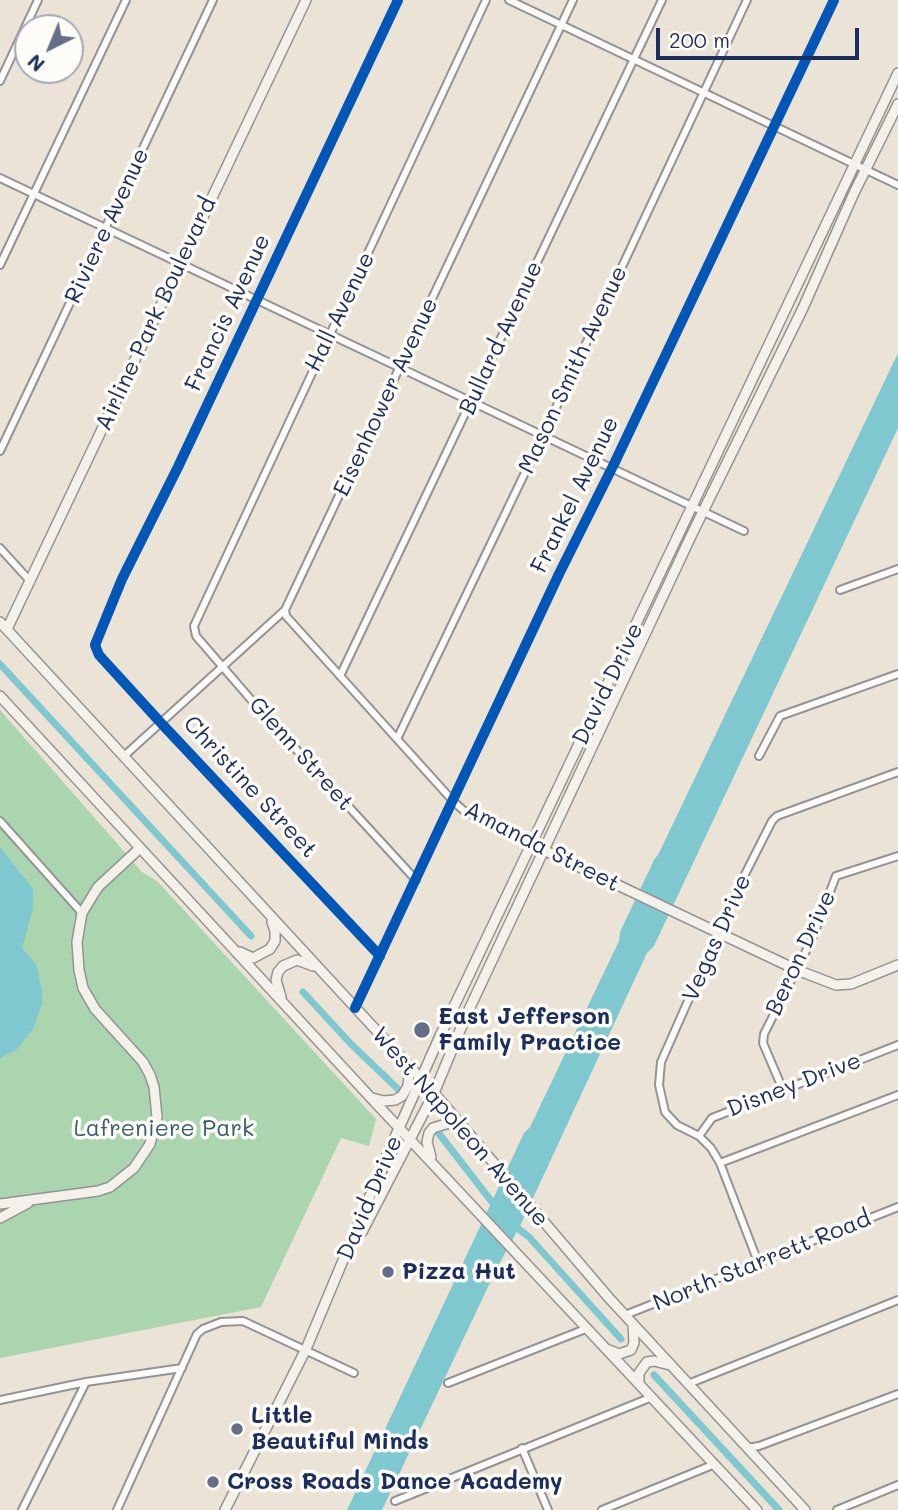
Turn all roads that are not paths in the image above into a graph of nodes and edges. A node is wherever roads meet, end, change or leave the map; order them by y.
1 (38, 0) edge
2 (126, 0) edge
3 (213, 0) edge
4 (306, 0) edge
5 (398, 0) edge
6 (486, 0) edge
7 (509, 0) edge
8 (573, 0) edge
9 (662, 0) edge
10 (747, 0) edge
11 (834, 0) edge
12 (561, 25) junction
13 (634, 61) junction
14 (898, 73) edge
15 (0, 81) edge
16 (703, 93) junction
17 (898, 104) edge
18 (775, 126) junction
19 (855, 164) junction
20 (866, 169) junction
21 (0, 178) edge
22 (898, 185) edge
23 (34, 194) junction
24 (105, 228) junction
25 (181, 264) junction
26 (0, 265) edge
27 (257, 299) junction
28 (329, 333) junction
29 (400, 367) junction
30 (471, 401) junction
31 (543, 435) junction
32 (0, 451) edge
33 (612, 467) junction
34 (693, 507) junction
35 (704, 512) junction
36 (744, 531) dead end
37 (0, 548) edge
38 (898, 569) edge
39 (30, 581) junction
40 (840, 590) dead end
41 (285, 610) junction
42 (194, 624) joint
43 (3, 626) edge
44 (95, 644) joint
45 (222, 666) junction
46 (613, 674) junction
47 (898, 674) edge
48 (340, 676) junction
49 (626, 680) junction
50 (0, 696) edge
51 (161, 723) junction
52 (397, 739) junction
53 (759, 756) dead end
54 (123, 757) junction
55 (898, 772) edge
56 (453, 801) junction
57 (0, 821) edge
58 (531, 844) junction
59 (140, 848) junction
60 (544, 852) junction
61 (898, 856) edge
62 (416, 880) junction
63 (82, 913) junction
64 (267, 914) junction
65 (719, 933) junction
66 (232, 948) junction
67 (380, 956) junction
68 (898, 965) edge
69 (318, 968) junction
70 (797, 970) junction
71 (285, 1004) junction
72 (355, 1008) junction
73 (898, 1045) edge
74 (401, 1058) junction
75 (422, 1080) junction
76 (783, 1090) junction
77 (434, 1093) junction
78 (898, 1095) edge
79 (371, 1098) junction
80 (400, 1128) junction
81 (699, 1136) junction
82 (411, 1138) junction
83 (474, 1138) junction
84 (433, 1162) junction
85 (720, 1163) junction
86 (32, 1200) junction
87 (0, 1204) edge
88 (898, 1207) edge
89 (0, 1218) edge
90 (758, 1262) junction
91 (328, 1300) junction
92 (898, 1300) edge
93 (625, 1315) junction
94 (633, 1324) junction
95 (588, 1328) junction
96 (306, 1349) junction
97 (608, 1350) junction
98 (671, 1366) junction
99 (182, 1368) junction
100 (354, 1373) dead end
101 (86, 1382) junction
102 (449, 1383) dead end
103 (639, 1383) junction
104 (688, 1384) junction
105 (898, 1394) edge
106 (652, 1397) junction
107 (0, 1400) edge
108 (522, 1448) junction
109 (747, 1448) junction
110 (715, 1464) junction
111 (898, 1485) edge
112 (395, 1501) dead end
113 (22, 1510) edge
114 (117, 1510) edge
115 (225, 1510) edge
116 (548, 1510) edge
117 (602, 1510) edge
118 (757, 1510) edge
119 (805, 1510) edge
120 (837, 1510) edge

1 - 15 street
2 - 23 street
3 - 24 street, Riviere Avenue
4 - 25 main road, Airline Park Boulevard
5 - 27 street, Francis Avenue
6 - 28 street, Hall Avenue
7 - 12 street
8 - 12 street, Eisenhower Avenue
9 - 13 street, Bullard Avenue
10 - 16 street, Mason Smith Avenue
11 - 18 street, Frankel Avenue
12 - 13 street
12 - 29 street, Eisenhower Avenue
13 - 16 street
13 - 30 street, Bullard Avenue
14 - 19 main road, David Drive
16 - 18 street
16 - 31 street, Mason Smith Avenue
17 - 20 main road, David Drive
18 - 19 street
18 - 33 street, Frankel Avenue
19 - 20 street
19 - 34 main road, David Drive
20 - 22 street
20 - 35 main road, David Drive
21 - 23 street
23 - 24 street
23 - 26 street
24 - 25 street
24 - 32 street, Riviere Avenue
25 - 27 street
25 - 39 main road, Airline Park Boulevard
27 - 28 street
27 - 44 street, Francis Avenue
28 - 29 street
28 - 42 street, Hall Avenue
29 - 30 street
29 - 41 street, Eisenhower Avenue
30 - 31 street
30 - 48 street, Bullard Avenue
31 - 33 street
31 - 52 street, Mason Smith Avenue
33 - 34 street
33 - 56 street, Frankel Avenue
34 - 35 street
34 - 46 main road, David Drive
35 - 36 street
35 - 49 main road, David Drive
37 - 39 street
38 - 40 street
39 - 43 main road, Airline Park Boulevard
41 - 45 street, Eisenhower Avenue
41 - 48 street, Amanda Street
42 - 45 street, Glenn Street
43 - 54 main road, West Napoleon Avenue
44 - 51 street, Christine Street
45 - 51 street, Eisenhower Avenue
45 - 62 street, Glenn Street
46 - 49 main road
46 - 58 main road, David Drive
47 - 53 street
48 - 52 street, Amanda Street
49 - 60 main road, David Drive
50 - 59 main road, West Napoleon Avenue
51 - 54 street, Eisenhower Avenue
51 - 67 street, Christine Street
52 - 56 street, Amanda Street
54 - 64 main road, West Napoleon Avenue
55 - 65 street, Vegas Drive
56 - 58 street, Amanda Street
56 - 62 street, Frankel Avenue
57 - 63 street
58 - 60 main road, Amanda Street
58 - 75 main road, David Drive
59 - 63 main road
59 - 66 main road, West Napoleon Avenue
60 - 65 main road, Amanda Street
60 - 77 main road, David Drive
61 - 70 street, Beron Drive
62 - 67 street, Frankel Avenue
63 - 86 main road
64 - 66 main road
64 - 69 main road, West Napoleon Avenue
65 - 70 main road, Amanda Street
65 - 81 street, Vegas Drive
66 - 71 main road, West Napoleon Avenue
67 - 72 street, Frankel Avenue
68 - 70 main road, Amanda Street
69 - 71 main road
69 - 72 main road, West Napoleon Avenue
70 - 76 street, Beron Drive
71 - 79 main road, West Napoleon Avenue
72 - 74 main road, West Napoleon Avenue
73 - 76 street, Disney Drive
74 - 75 main road, West Napoleon Avenue
74 - 79 main road
75 - 77 main road, West Napoleon Avenue
75 - 80 main road, David Drive
76 - 81 street, Disney Drive
77 - 82 main road, David Drive
77 - 83 main road, West Napoleon Avenue
78 - 85 street
79 - 80 main road, West Napoleon Avenue
80 - 82 main road, West Napoleon Avenue
80 - 91 main road, David Drive
81 - 85 street, Vegas Drive
82 - 84 main road, West Napoleon Avenue
82 - 91 main road, David Drive
83 - 84 main road
83 - 93 main road, West Napoleon Avenue
84 - 95 main road, West Napoleon Avenue
85 - 90 street, Vegas Drive
86 - 87 main road
86 - 89 main road
88 - 90 street, North Starrett Road
90 - 93 street, North Starrett Road
91 - 96 main road, David Drive
92 - 104 street
93 - 94 main road, West Napoleon Avenue
94 - 97 main road
94 - 98 main road, West Napoleon Avenue
95 - 97 main road, West Napoleon Avenue
95 - 102 street
96 - 99 street
96 - 100 street
96 - 115 main road, David Drive
97 - 103 main road, West Napoleon Avenue
98 - 103 main road
98 - 104 main road, West Napoleon Avenue
99 - 101 street
99 - 114 street
101 - 107 street
101 - 113 street
103 - 106 main road, West Napoleon Avenue
104 - 109 main road, West Napoleon Avenue
105 - 109 street
106 - 108 street
106 - 110 main road, West Napoleon Avenue
108 - 112 street
108 - 116 street
109 - 119 main road, West Napoleon Avenue
110 - 117 street
110 - 118 main road, West Napoleon Avenue
111 - 120 street

